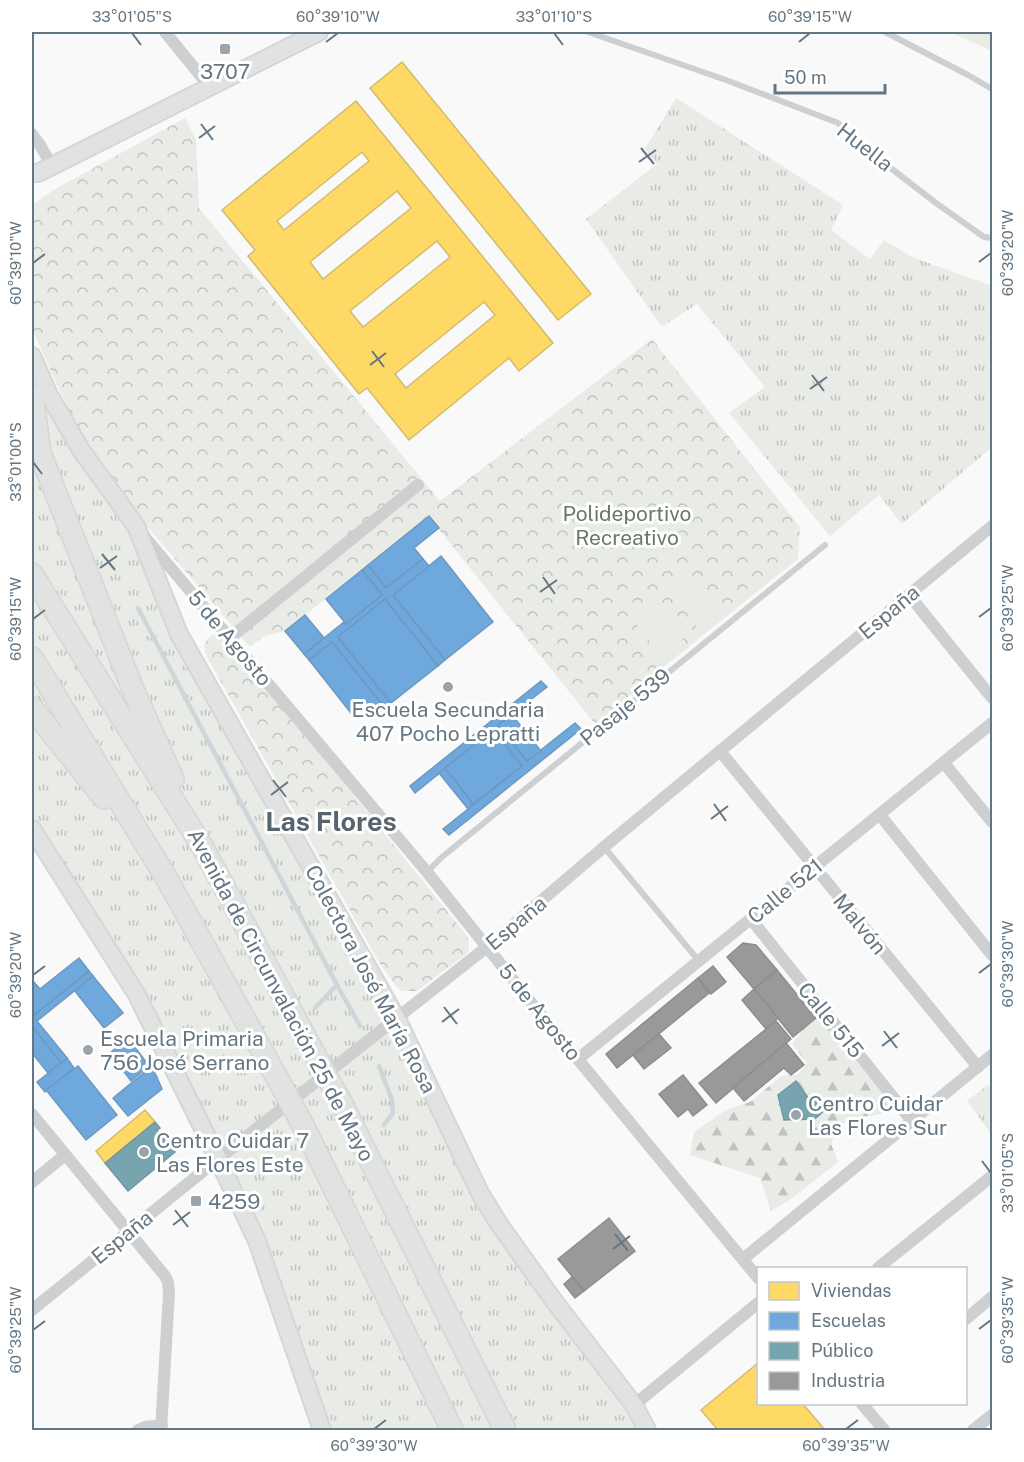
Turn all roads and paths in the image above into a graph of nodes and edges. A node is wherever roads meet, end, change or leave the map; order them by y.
1 (165, 32) edge
2 (319, 32) edge
3 (588, 32) edge
4 (885, 32) edge
5 (209, 86) junction
6 (993, 89) edge
7 (32, 134) edge
8 (38, 173) edge
9 (993, 238) edge
10 (32, 356) edge
11 (32, 396) edge
12 (418, 485) dead end
13 (136, 526) junction
14 (993, 526) edge
15 (825, 545) dead end
16 (32, 574) edge
17 (909, 595) junction
18 (230, 638) junction
19 (32, 658) edge
20 (993, 698) edge
21 (32, 708) edge
22 (993, 723) edge
23 (720, 752) junction
24 (944, 763) junction
25 (880, 814) junction
26 (993, 822) edge
27 (32, 829) edge
28 (202, 846) junction
29 (604, 847) junction
30 (814, 868) junction
31 (427, 872) junction
32 (167, 879) junction
33 (751, 919) junction
34 (487, 947) junction
35 (993, 955) edge
36 (699, 961) junction
37 (397, 1019) junction
38 (993, 1055) edge
39 (578, 1059) junction
40 (978, 1067) junction
41 (32, 1114) edge
42 (912, 1121) junction
43 (65, 1155) junction
44 (218, 1159) junction
45 (993, 1176) edge
46 (32, 1182) edge
47 (129, 1232) junction
48 (743, 1259) junction
49 (880, 1267) edge
50 (757, 1276) edge
51 (993, 1297) edge
52 (757, 1305) edge
53 (32, 1310) edge
54 (967, 1317) edge
55 (634, 1405) junction
56 (863, 1405) edge
57 (993, 1415) edge
58 (162, 1428) edge
59 (138, 1431) edge
60 (322, 1431) edge
61 (452, 1431) edge
62 (505, 1431) edge
63 (647, 1431) edge
64 (884, 1431) edge
65 (973, 1431) edge

1 - 5 street
2 - 5 main road
3 - 9 lane, Huella
4 - 6 lane
5 - 8 main road
7 - 8 street
10 - 13 main road, Colectora José María Rosa
11 - 28 highway
12 - 18 street
13 - 18 street, 5 de Agosto
13 - 37 main road, Colectora José María Rosa
14 - 17 street, España
15 - 31 lane, Pasaje 539
16 - 28 highway, Avenida de Circunvalación 25 de Mayo
17 - 20 street
17 - 23 street, España
18 - 31 street, 5 de Agosto
19 - 32 highway, Avenida de Circunvalación 25 de Mayo
21 - 32 highway
22 - 24 street, Calle 521
23 - 29 street, España
23 - 30 street, Malvón
24 - 25 street, Calle 521
24 - 26 street
25 - 30 street, Calle 521
25 - 35 street
27 - 44 main road
28 - 62 highway, Avenida de Circunvalación 25 de Mayo, bridge
29 - 34 street, España
29 - 36 lane
30 - 33 street, Calle 521
30 - 40 street, Malvón
31 - 34 street, 5 de Agosto
32 - 61 highway, Avenida de Circunvalación 25 de Mayo, bridge
33 - 36 street, Calle 521
33 - 42 street, Calle 515
34 - 37 street, España
34 - 39 street, 5 de Agosto
36 - 39 street, Calle 521
37 - 44 street, España
37 - 55 main road, Colectora José María Rosa
38 - 40 street
39 - 48 street, 5 de Agosto
40 - 42 street
41 - 43 street
42 - 48 street
43 - 46 street
43 - 47 street
44 - 47 street, España
44 - 60 main road
45 - 49 street
47 - 53 street, España
47 - 58 street
48 - 50 street, 5 de Agosto
51 - 54 street
52 - 55 street
55 - 63 main road, Colectora José María Rosa
56 - 64 street
57 - 65 street
58 - 59 street

